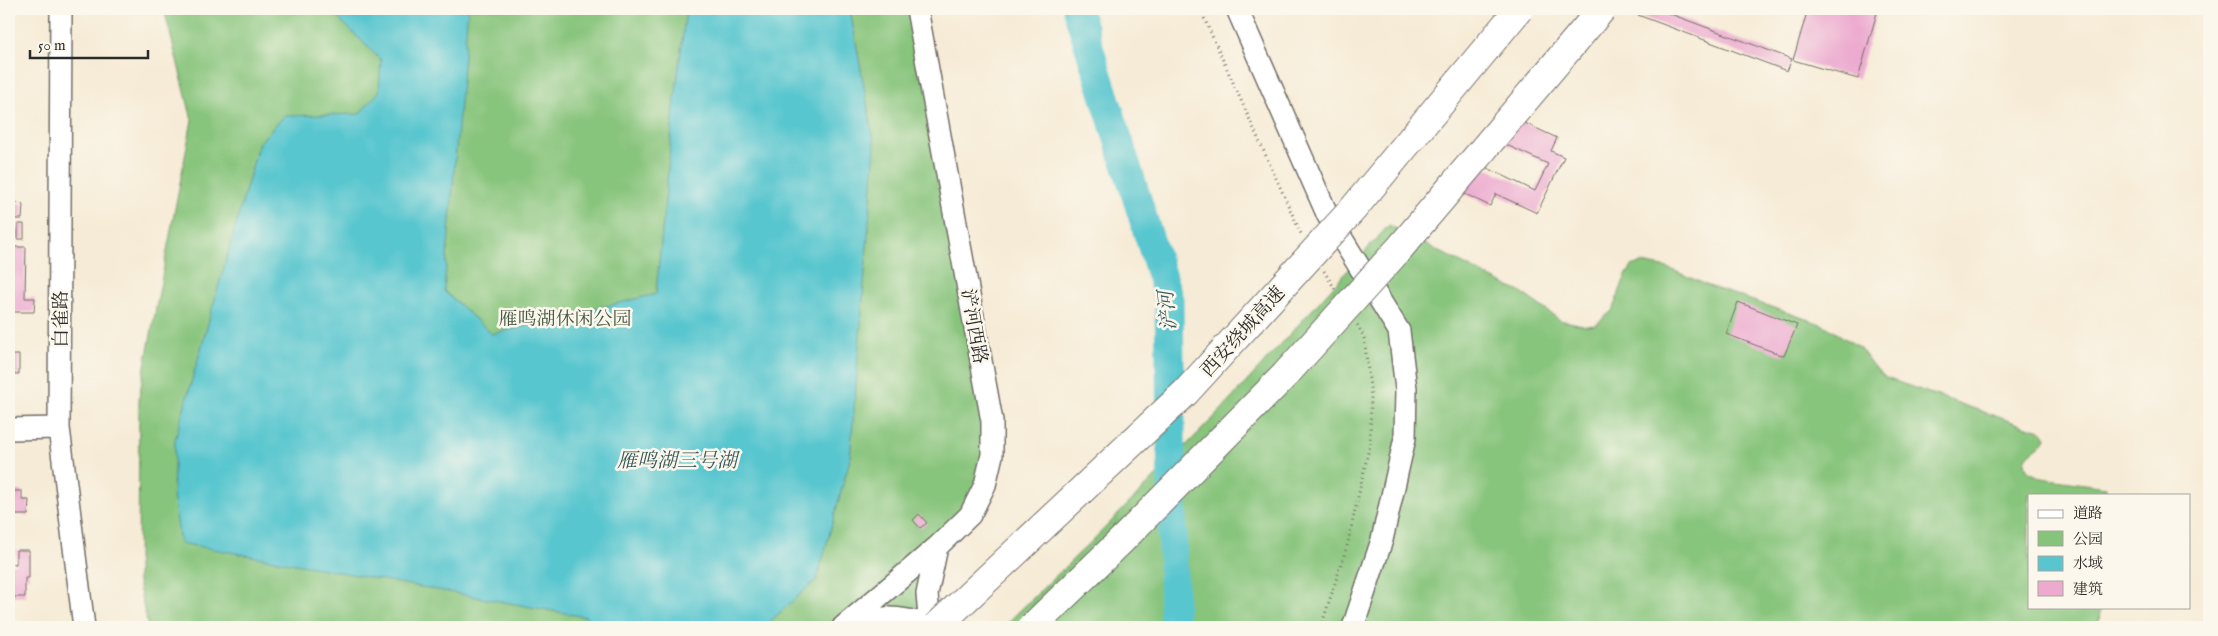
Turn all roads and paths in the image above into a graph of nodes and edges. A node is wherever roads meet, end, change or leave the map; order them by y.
1 (61, 9) edge
2 (918, 9) edge
3 (1200, 9) edge
4 (1236, 9) edge
5 (1519, 9) edge
6 (1602, 9) edge
7 (1303, 238) dead end
8 (1323, 271) dead end
9 (1339, 296) dead end
10 (1354, 320) dead end
11 (60, 428) junction
12 (9, 429) edge
13 (937, 547) junction
14 (84, 627) edge
15 (843, 627) edge
16 (932, 627) edge
17 (1032, 627) edge
18 (1320, 627) edge
19 (1353, 627) edge

1 - 11 street, 白雀路
2 - 13 street, 浐河西路
3 - 7 path
4 - 19 street
5 - 16 highway, 西安绕城高速, bridge
6 - 17 highway, bridge
8 - 9 path
10 - 18 path
11 - 12 street
11 - 14 street, 白雀路
13 - 15 street, 浐河西路
13 - 16 street
15 - 16 street

